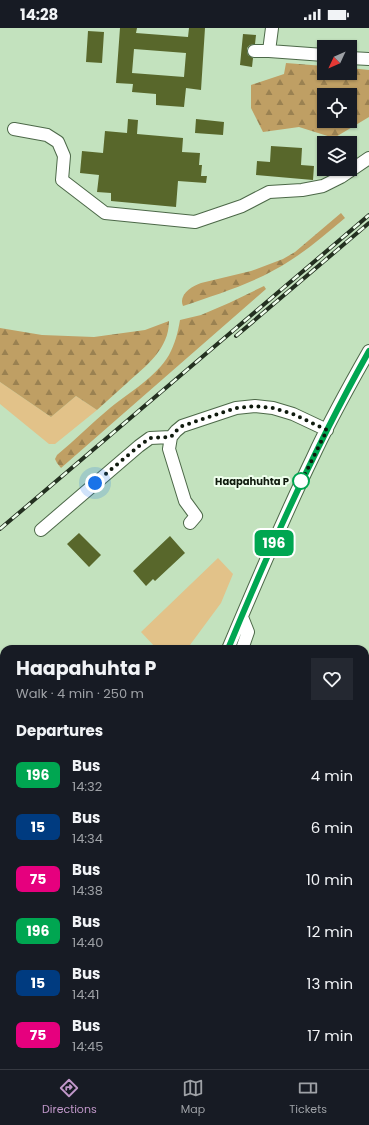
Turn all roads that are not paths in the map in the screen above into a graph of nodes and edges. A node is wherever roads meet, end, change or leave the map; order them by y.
1 (272, 28) edge
2 (254, 51) dead end
3 (269, 51) junction
4 (317, 55) edge
5 (357, 58) edge
6 (369, 59) edge
7 (14, 128) dead end
8 (369, 158) edge
9 (369, 351) edge
10 (327, 430) junction
11 (165, 437) junction
12 (190, 523) dead end
13 (41, 530) dead end
14 (242, 617) junction
15 (230, 645) edge
16 (243, 645) edge

1 - 3 street
2 - 3 street
3 - 4 street
5 - 6 street
7 - 8 street
9 - 10 street
10 - 11 street
10 - 14 street
11 - 12 street
11 - 13 street
14 - 15 street
14 - 16 street

